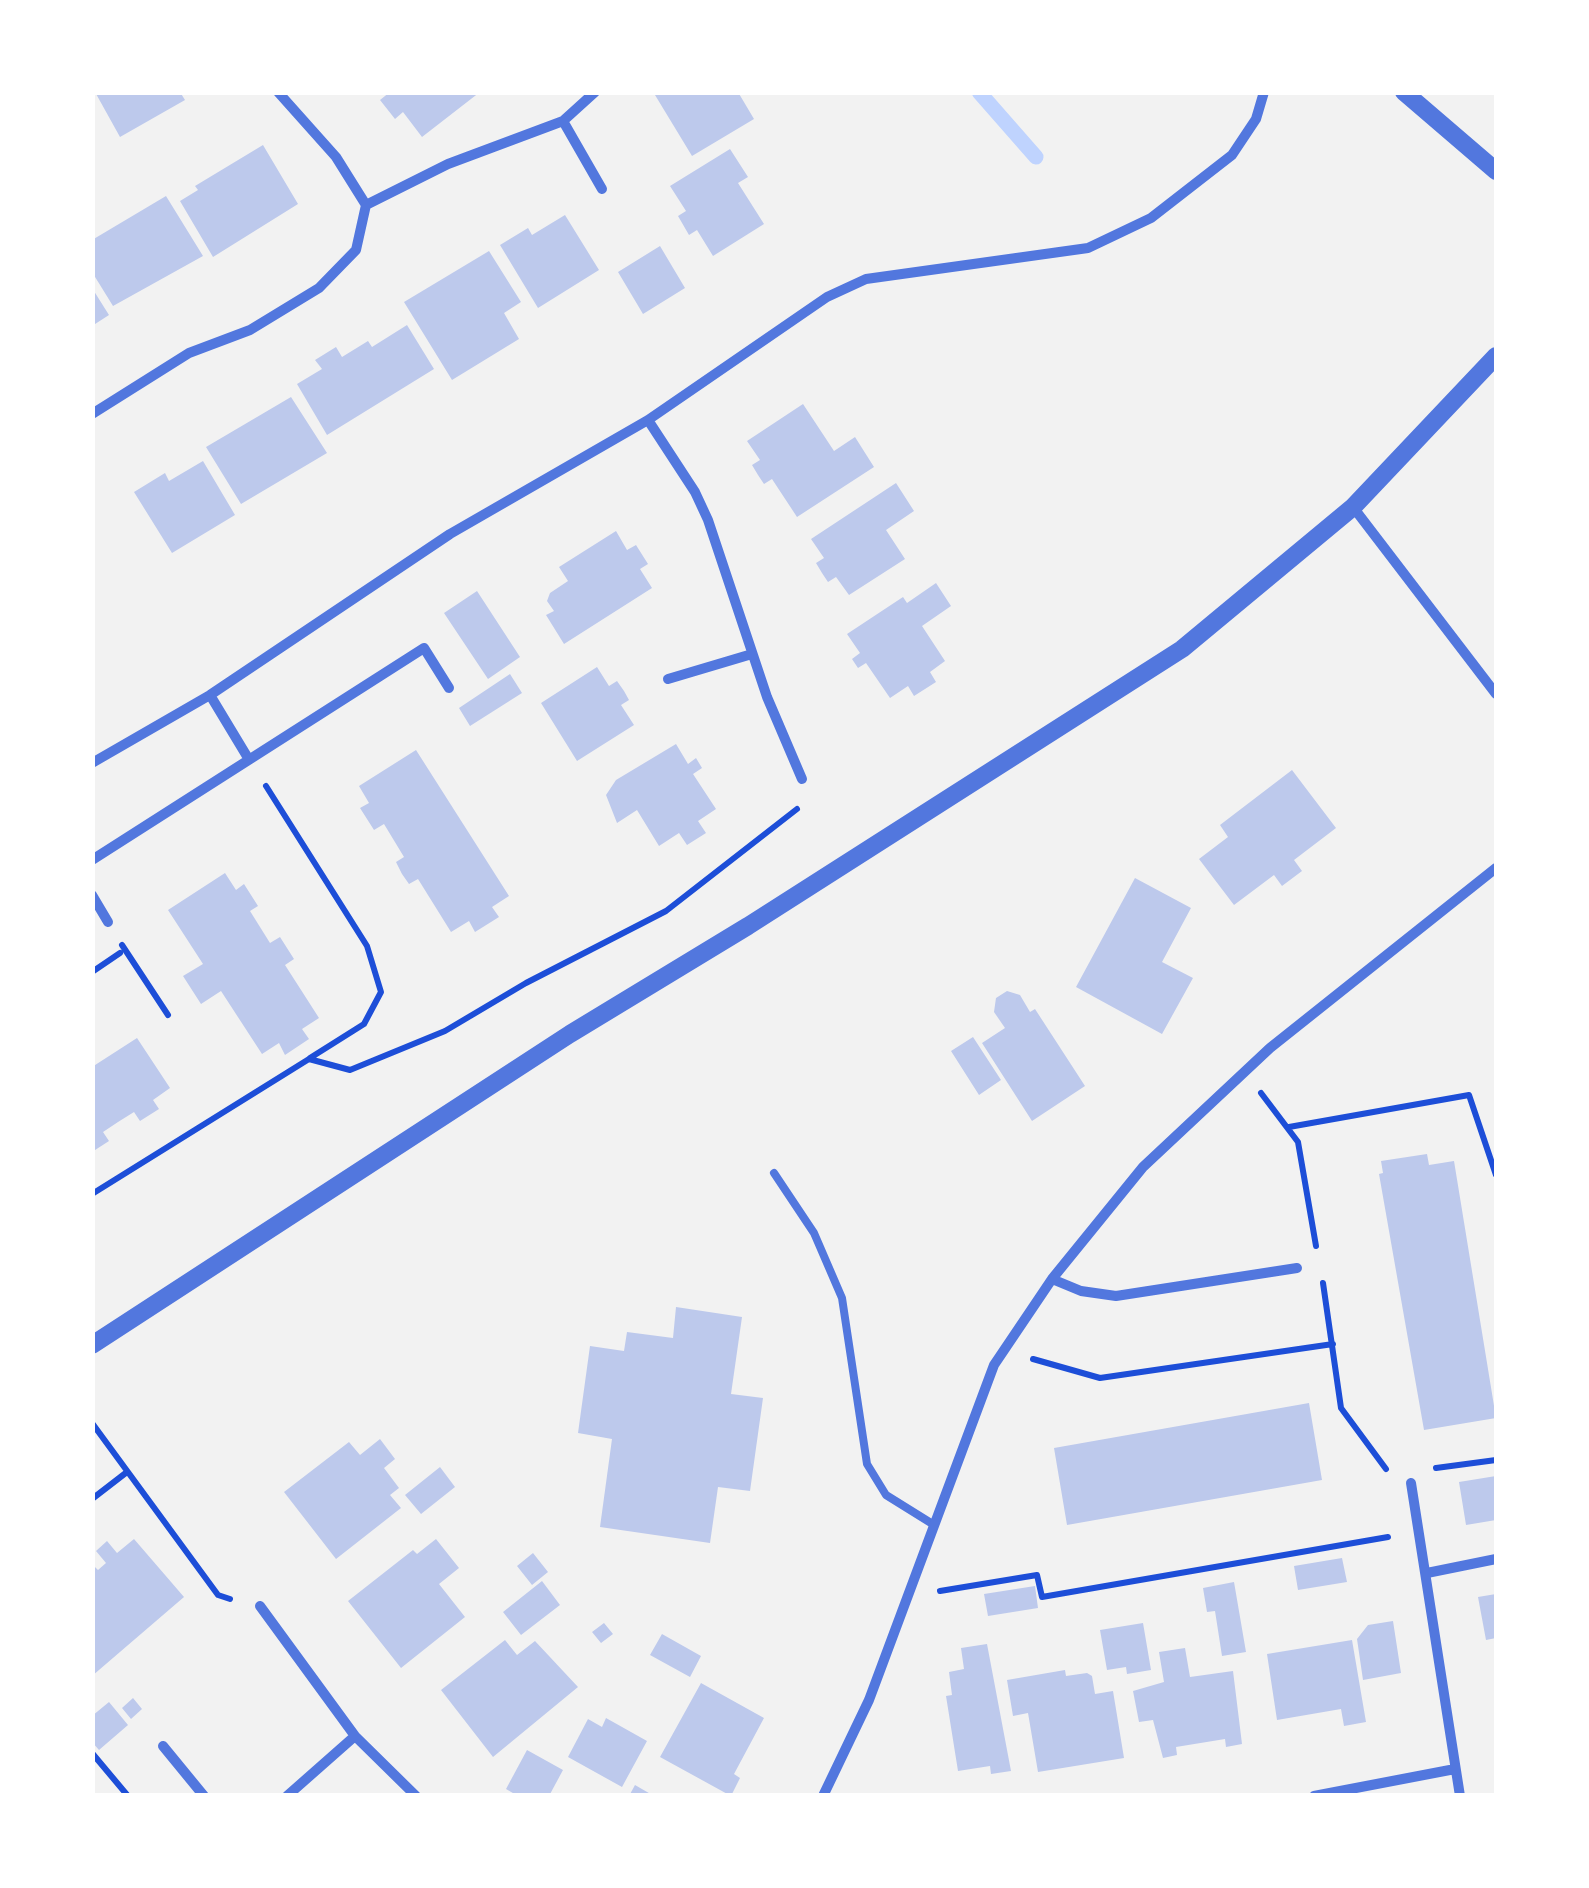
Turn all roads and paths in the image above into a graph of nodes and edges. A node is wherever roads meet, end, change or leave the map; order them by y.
1 (278, 92) edge
2 (596, 92) edge
3 (1264, 92) edge
4 (1404, 92) edge
5 (563, 121) junction
6 (1496, 170) edge
7 (602, 189) dead end
8 (366, 205) junction
9 (1496, 356) edge
10 (92, 414) edge
11 (648, 420) junction
12 (1353, 507) junction
13 (752, 654) junction
14 (668, 679) dead end
15 (449, 688) dead end
16 (1496, 694) edge
17 (210, 695) junction
18 (248, 758) junction
19 (92, 764) edge
20 (802, 779) joint
21 (92, 860) edge
22 (1496, 868) edge
23 (92, 895) edge
24 (108, 922) joint
25 (125, 949) junction
26 (92, 972) edge
27 (168, 1015) dead end
28 (309, 1059) junction
29 (1289, 1127) dead end
30 (774, 1173) dead end
31 (1496, 1175) edge
32 (92, 1194) edge
33 (1297, 1268) dead end
34 (1052, 1279) junction
35 (1332, 1344) dead end
36 (92, 1346) edge
37 (1003, 1350) junction
38 (92, 1423) edge
39 (1496, 1460) edge
40 (128, 1472) junction
41 (1410, 1483) joint
42 (92, 1499) edge
43 (931, 1523) junction
44 (1419, 1531) junction
45 (1496, 1559) edge
46 (1426, 1573) junction
47 (904, 1597) junction
48 (260, 1606) joint
49 (355, 1736) junction
50 (163, 1746) dead end
51 (92, 1753) edge
52 (1455, 1770) junction
53 (128, 1796) edge
54 (204, 1796) edge
55 (287, 1796) edge
56 (416, 1796) edge
57 (824, 1796) edge
58 (1314, 1796) edge
59 (1460, 1796) edge

1 - 8 street
2 - 5 street
3 - 11 street
4 - 6 street
5 - 7 street
5 - 8 street
8 - 10 street
9 - 12 street
11 - 13 street
11 - 17 street
12 - 16 street
12 - 36 street
13 - 14 street
13 - 20 street
15 - 18 street
17 - 18 street
17 - 19 street
18 - 21 street
18 - 28 path
20 - 28 path
22 - 34 street
23 - 24 street
24 - 25 path
25 - 26 path
25 - 27 path
28 - 32 path
29 - 31 path
30 - 43 lane
33 - 34 street
34 - 37 street
35 - 37 path
37 - 43 street
38 - 40 path
39 - 41 path
40 - 42 path
40 - 48 path
41 - 44 street
43 - 47 street
44 - 46 street
44 - 47 path
45 - 46 street
46 - 52 street
47 - 57 street
48 - 49 street
49 - 55 street
49 - 56 street
50 - 54 street
51 - 53 path
52 - 58 street
52 - 59 street

